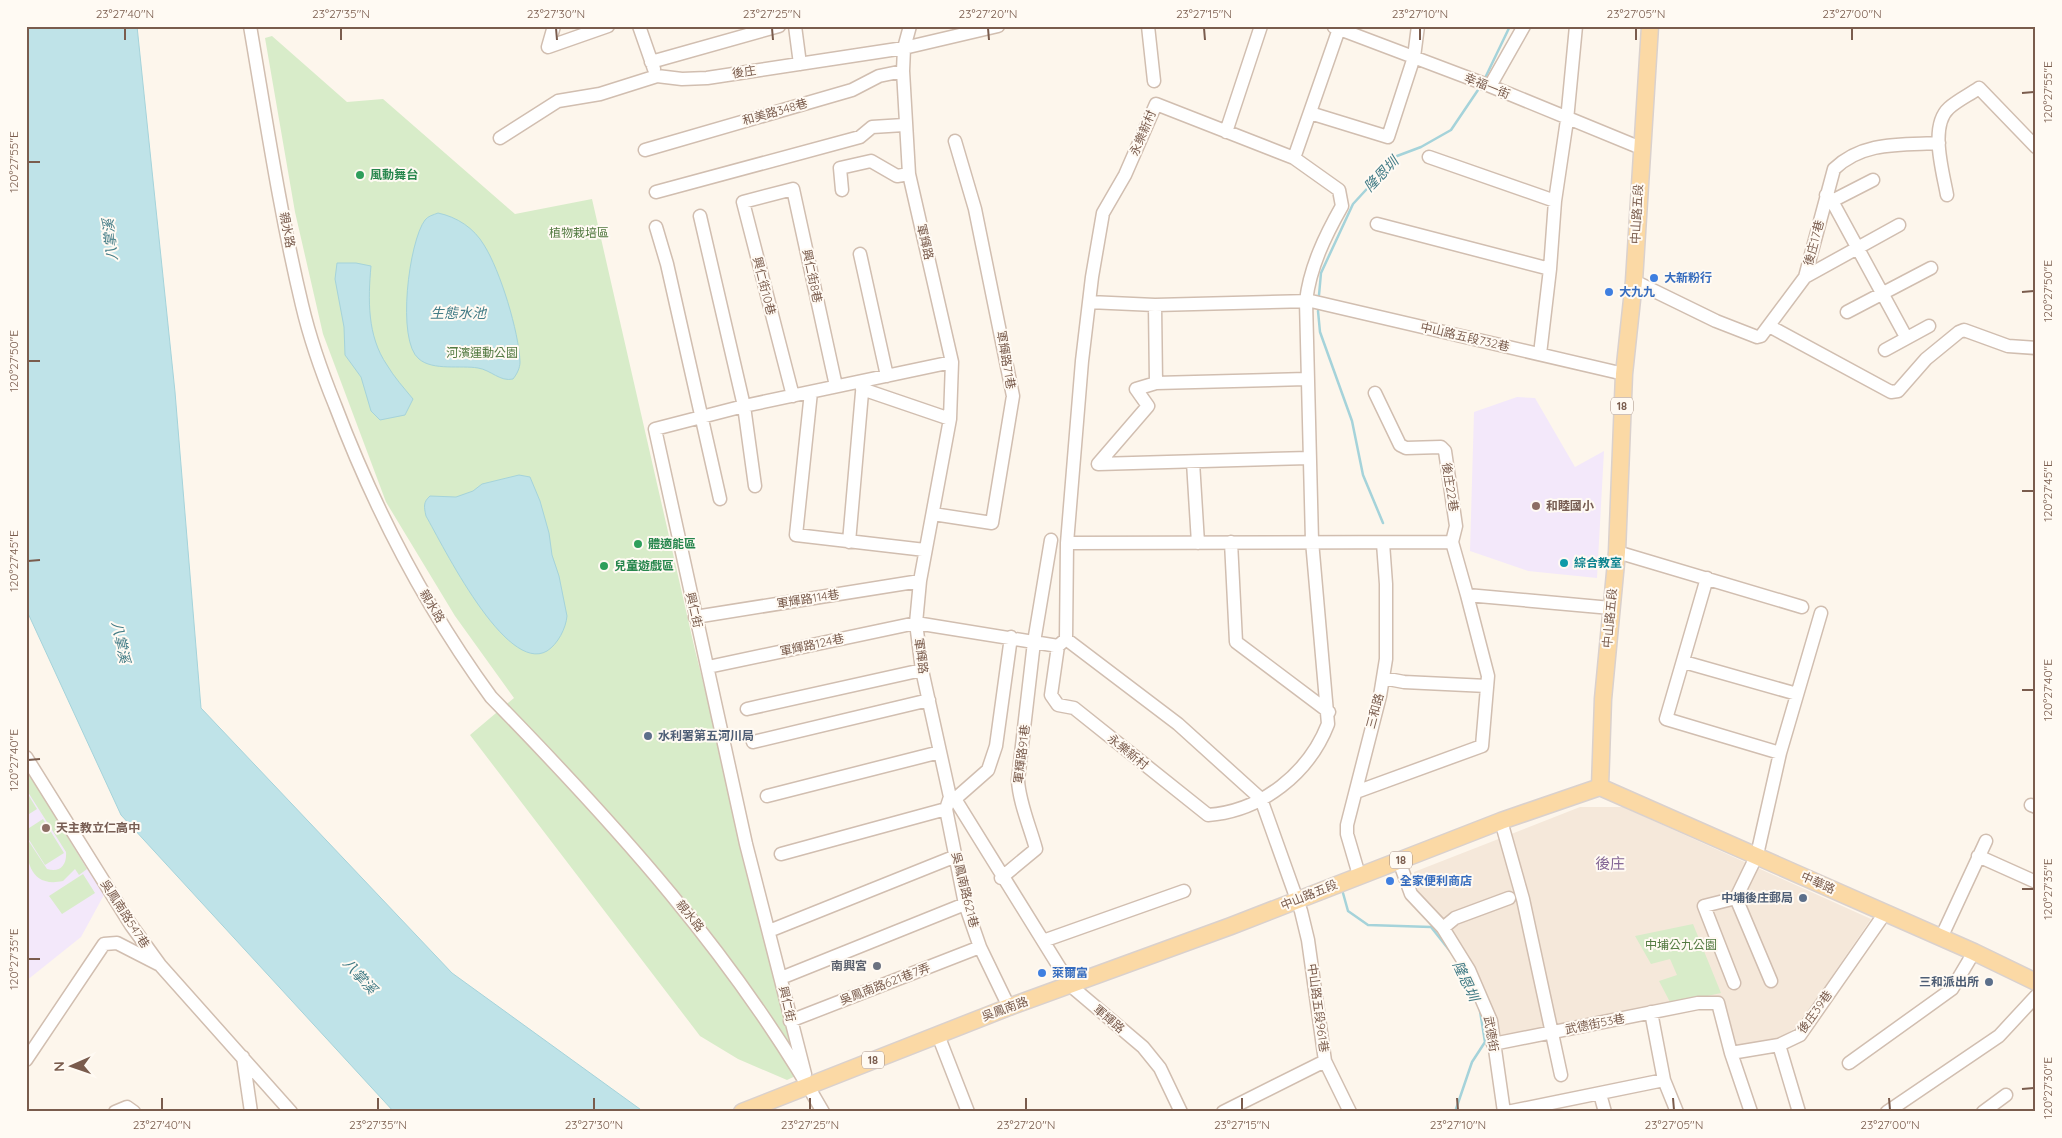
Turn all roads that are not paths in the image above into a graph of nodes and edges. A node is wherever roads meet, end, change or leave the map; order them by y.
1 (250, 26) edge
2 (554, 26) edge
3 (608, 26) edge
4 (639, 26) edge
5 (779, 26) edge
6 (795, 26) edge
7 (910, 26) edge
8 (998, 26) edge
9 (1148, 26) edge
10 (1260, 26) edge
11 (1418, 26) edge
12 (1524, 26) edge
13 (1576, 26) edge
14 (1650, 26) edge
15 (1337, 27) edge
16 (904, 48) junction
17 (1414, 57) junction
18 (651, 62) junction
19 (800, 64) junction
20 (903, 71) junction
21 (657, 76) junction
22 (1154, 81) dead end
23 (1490, 86) junction
24 (1310, 113) junction
25 (1567, 120) junction
26 (904, 125) junction
27 (1226, 132) junction
28 (500, 138) dead end
29 (955, 141) dead end
30 (1939, 143) junction
31 (2036, 147) edge
32 (1641, 148) junction
33 (645, 150) dead end
34 (1429, 157) dead end
35 (1294, 158) junction
36 (909, 174) junction
37 (1873, 180) dead end
38 (842, 190) dead end
39 (656, 192) dead end
40 (770, 195) joint
41 (1947, 195) dead end
42 (1829, 198) junction
43 (1555, 201) junction
44 (700, 216) dead end
45 (1378, 224) dead end
46 (1898, 225) dead end
47 (656, 227) dead end
48 (1857, 247) junction
49 (860, 254) dead end
50 (1550, 268) junction
51 (1931, 268) dead end
52 (1805, 277) junction
53 (1634, 281) junction
54 (1882, 293) junction
55 (1306, 301) junction
56 (1089, 302) junction
57 (1155, 305) junction
58 (1847, 312) dead end
59 (1769, 326) junction
60 (1929, 326) dead end
61 (1906, 337) junction
62 (2036, 348) edge
63 (1885, 350) dead end
64 (1540, 354) junction
65 (952, 362) junction
66 (1624, 374) junction
67 (887, 376) junction
68 (1306, 378) junction
69 (1156, 383) junction
70 (863, 385) junction
71 (836, 386) junction
72 (811, 392) junction
73 (1375, 393) dead end
74 (793, 396) junction
75 (744, 406) junction
76 (702, 416) junction
77 (950, 419) junction
78 (1309, 458) junction
79 (1193, 462) junction
80 (756, 486) dead end
81 (720, 499) dead end
82 (933, 514) junction
83 (1051, 540) dead end
84 (1312, 541) junction
85 (849, 542) junction
86 (1198, 542) junction
87 (1231, 542) junction
88 (1383, 542) junction
89 (1452, 542) junction
90 (1067, 543) junction
91 (925, 550) junction
92 (1617, 552) junction
93 (1707, 578) junction
94 (920, 581) junction
95 (1467, 595) junction
96 (1802, 607) dead end
97 (1611, 608) junction
98 (1821, 613) dead end
99 (695, 617) junction
100 (916, 623) junction
101 (1011, 637) junction
102 (1034, 642) junction
103 (1062, 643) junction
104 (1684, 662) junction
105 (708, 667) junction
106 (922, 670) junction
107 (1383, 678) junction
108 (1488, 686) junction
109 (1797, 694) junction
110 (929, 700) junction
111 (747, 709) dead end
112 (1329, 712) junction
113 (753, 742) dead end
114 (940, 752) junction
115 (1780, 753) junction
116 (26, 756) edge
117 (1600, 787) junction
118 (1356, 792) junction
119 (767, 796) dead end
120 (1261, 799) junction
121 (950, 802) junction
122 (1501, 821) junction
123 (1986, 841) dead end
124 (781, 854) dead end
125 (1756, 855) junction
126 (956, 856) junction
127 (1978, 856) junction
128 (1399, 861) junction
129 (1359, 875) junction
130 (1001, 878) junction
131 (2036, 882) edge
132 (1184, 891) dead end
133 (1509, 898) dead end
134 (1736, 898) junction
135 (1298, 900) junction
136 (966, 904) junction
137 (1885, 913) junction
138 (1443, 928) junction
139 (769, 931) junction
140 (1203, 936) joint
141 (1941, 938) junction
142 (1043, 941) junction
143 (980, 947) junction
144 (1974, 952) junction
145 (160, 965) junction
146 (781, 978) junction
147 (1771, 981) dead end
148 (2036, 982) edge
149 (1734, 983) dead end
150 (1071, 986) junction
151 (2036, 996) edge
152 (1009, 1007) junction
153 (1651, 1012) junction
154 (790, 1021) junction
155 (1552, 1032) junction
156 (938, 1035) junction
157 (1493, 1044) junction
158 (1779, 1045) junction
159 (1732, 1053) junction
160 (243, 1057) junction
161 (26, 1060) edge
162 (1325, 1061) junction
163 (1848, 1063) dead end
164 (1561, 1075) dead end
165 (1664, 1080) junction
166 (808, 1086) junction
167 (1600, 1094) junction
168 (2006, 1095) dead end
169 (115, 1112) edge
170 (134, 1112) edge
171 (251, 1112) edge
172 (291, 1112) edge
173 (742, 1112) edge
174 (823, 1112) edge
175 (968, 1112) edge
176 (1181, 1112) edge
177 (1224, 1112) edge
178 (1350, 1112) edge
179 (1506, 1112) edge
180 (1605, 1112) edge
181 (1677, 1112) edge
182 (1752, 1112) edge
183 (1799, 1112) edge
184 (1887, 1112) edge
185 (1982, 1112) edge

1 - 166 street, 親水路
2 - 3 street
4 - 18 street
5 - 18 street
6 - 19 street
7 - 16 street, 軍輝路
8 - 16 street, 後庄
9 - 22 street
10 - 27 street
11 - 17 street
12 - 23 street
13 - 25 street
14 - 32 main road, 中山路五段 / 18
15 - 17 street, 幸福一街
15 - 24 street
16 - 19 street, 後庄
16 - 20 street, 軍輝路
17 - 23 street, 幸福一街
17 - 24 street
18 - 21 street
19 - 21 street, 後庄
20 - 26 street, 軍輝路
20 - 33 street, 和美路348巷
21 - 28 street, 後庄
23 - 25 street, 幸福一街
24 - 35 street
25 - 32 street, 幸福一街
25 - 43 street
26 - 36 street, 軍輝路
26 - 39 street
27 - 35 street, 永樂新村
27 - 56 street, 永樂新村
29 - 82 street, 軍輝路71巷
30 - 31 street
30 - 41 street
30 - 42 street, 後庄17巷
32 - 53 main road, 中山路五段 / 18
34 - 43 street
35 - 55 street, 永樂新村
36 - 38 street
36 - 65 street, 軍輝路
37 - 42 street
40 - 71 street, 興仁街8巷
40 - 74 street, 興仁街10巷
42 - 48 street
42 - 52 street, 後庄17巷
43 - 50 street
44 - 75 street
45 - 50 street
46 - 48 street
47 - 76 street
48 - 52 street
48 - 54 street
49 - 67 street
50 - 64 street
51 - 54 street
52 - 59 street, 後庄17巷
53 - 59 street, 後庄17巷
53 - 66 main road, 中山路五段 / 18
54 - 58 street
54 - 61 street
55 - 57 street
55 - 64 street, 中山路五段732巷
55 - 68 street, 永樂新村
56 - 57 street
56 - 90 street, 永樂新村
57 - 69 street
59 - 62 street
60 - 61 street
61 - 63 street
64 - 66 street, 中山路五段732巷
65 - 67 street, 興仁街
65 - 77 street, 軍輝路
66 - 92 main road, 中山路五段 / 18
67 - 70 street, 興仁街
68 - 69 street
68 - 78 street, 永樂新村
69 - 79 street
70 - 71 street, 興仁街
70 - 77 street
70 - 85 street
71 - 72 street, 興仁街
72 - 74 street, 興仁街
72 - 85 street
73 - 89 street, 後庄22巷
74 - 75 street, 興仁街
75 - 76 street, 興仁街
75 - 80 street
76 - 81 street
76 - 99 street, 興仁街
77 - 82 street, 軍輝路
78 - 79 street
78 - 84 street, 永樂新村
79 - 86 street
82 - 91 street, 軍輝路
83 - 102 street, 軍輝路91巷
84 - 87 street
84 - 88 street
84 - 112 street, 永樂新村
85 - 91 street
86 - 87 street
86 - 90 street
87 - 112 street
88 - 89 street
88 - 107 street, 三和路
89 - 95 street, 後庄22巷
90 - 103 street, 永樂新村
91 - 94 street, 軍輝路
92 - 93 street
92 - 97 main road, 中山路五段 / 18
93 - 96 street
93 - 104 street
94 - 99 street, 軍輝路114巷
94 - 100 street, 軍輝路
95 - 97 street
95 - 108 street, 後庄22巷
97 - 117 main road, 中山路五段 / 18
98 - 109 street
99 - 105 street, 興仁街
100 - 101 street
100 - 105 street, 軍輝路124巷
100 - 106 street, 軍輝路
101 - 102 street
101 - 121 street
102 - 103 street
102 - 130 street, 軍輝路91巷
103 - 120 street
103 - 120 street, 永樂新村
104 - 109 street
104 - 115 street
105 - 139 street, 興仁街
106 - 110 street, 軍輝路
106 - 111 street
107 - 108 street
107 - 118 street, 三和路
108 - 118 street, 後庄22巷
109 - 115 street
110 - 113 street
110 - 114 street, 軍輝路
112 - 120 street, 永樂新村
114 - 119 street
114 - 121 street, 軍輝路
115 - 125 street
116 - 145 street, 吳鳳南路547巷
117 - 122 main road, 中山路五段 / 18
117 - 125 main road, 中華路
118 - 129 street, 三和路
120 - 135 street
121 - 124 street
121 - 126 street, 吳鳳南路621巷
121 - 130 street, 軍輝路
122 - 128 main road, 中山路五段 / 18
122 - 155 street
123 - 127 street
125 - 134 street
125 - 137 main road, 中華路
126 - 136 street, 吳鳳南路621巷
126 - 139 street
127 - 131 street
127 - 141 street
128 - 129 main road, 中山路五段 / 18
128 - 138 street, 武德街
129 - 135 main road, 中山路五段 / 18
130 - 142 street, 軍輝路
132 - 142 street
133 - 138 street
134 - 147 street
134 - 149 street
135 - 140 main road, 中山路五段 / 18
135 - 162 street, 中山路五段961巷
136 - 143 street, 吳鳳南路621巷
136 - 146 street
137 - 141 main road, 中華路
137 - 158 street, 後庄39巷
138 - 157 street, 武德街
139 - 146 street, 興仁街
140 - 150 main road, 吳鳳南路 / 18
141 - 144 main road, 中華路
142 - 150 street, 軍輝路
143 - 152 street, 吳鳳南路621巷
143 - 154 street, 吳鳳南路621巷7弄
144 - 148 main road, 中華路
144 - 163 street
145 - 160 street, 吳鳳南路547巷
145 - 161 street
146 - 154 street, 興仁街
150 - 152 main road, 吳鳳南路 / 18
150 - 176 street, 軍輝路
151 - 184 street
152 - 156 main road, 吳鳳南路 / 18
153 - 155 street, 武德街53巷
153 - 159 street, 武德街53巷
153 - 165 street
154 - 166 street, 興仁街
155 - 157 street, 武德街53巷
155 - 164 street
156 - 166 main road, 吳鳳南路 / 18
156 - 175 street
157 - 179 street, 武德街
158 - 159 street, 後庄39巷
158 - 183 street
159 - 182 street
160 - 171 street
160 - 172 street, 吳鳳南路547巷
162 - 177 street
162 - 178 street, 中山路五段961巷
165 - 167 street
165 - 181 street
166 - 173 main road, 18
166 - 174 street
167 - 179 street
167 - 180 street
168 - 185 street
169 - 170 street

